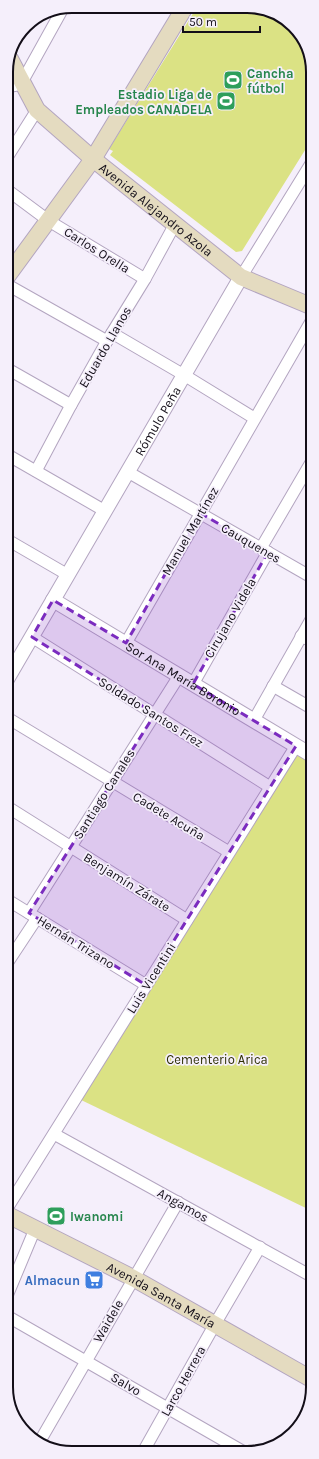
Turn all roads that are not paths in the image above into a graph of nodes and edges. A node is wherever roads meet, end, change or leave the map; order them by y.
1 (181, 13) edge
2 (60, 14) edge
3 (13, 66) edge
4 (22, 82) junction
5 (13, 86) edge
6 (37, 110) junction
7 (13, 148) edge
8 (93, 159) junction
9 (306, 172) edge
10 (13, 194) edge
11 (49, 220) junction
12 (175, 224) junction
13 (13, 269) edge
14 (241, 277) junction
15 (145, 279) junction
16 (13, 288) edge
17 (306, 304) edge
18 (306, 328) edge
19 (109, 337) junction
20 (13, 372) edge
21 (184, 375) junction
22 (71, 405) junction
23 (254, 418) junction
24 (13, 458) edge
25 (36, 471) junction
26 (128, 472) junction
27 (306, 472) edge
28 (105, 510) junction
29 (200, 513) junction
30 (13, 543) edge
31 (265, 550) junction
32 (306, 574) edge
33 (68, 575) junction
34 (53, 600) junction
35 (306, 628) edge
36 (32, 636) junction
37 (301, 636) junction
38 (306, 638) edge
39 (126, 643) junction
40 (13, 665) edge
41 (179, 676) junction
42 (193, 684) junction
43 (273, 686) junction
44 (306, 704) edge
45 (155, 714) junction
46 (254, 720) junction
47 (13, 721) edge
48 (296, 746) junction
49 (306, 752) edge
50 (112, 781) junction
51 (270, 787) junction
52 (13, 810) edge
53 (71, 847) junction
54 (229, 852) junction
55 (13, 903) edge
56 (33, 915) junction
57 (187, 920) junction
58 (13, 952) edge
59 (146, 985) junction
60 (54, 1134) junction
61 (13, 1199) edge
62 (178, 1202) junction
63 (13, 1218) edge
64 (35, 1229) junction
65 (260, 1247) junction
66 (306, 1274) edge
67 (133, 1278) junction
68 (13, 1280) edge
69 (13, 1320) edge
70 (215, 1324) junction
71 (86, 1360) junction
72 (306, 1376) edge
73 (168, 1408) junction
74 (42, 1438) edge
75 (146, 1446) edge
76 (234, 1446) edge

1 - 8 main road
2 - 4 street
3 - 4 main road, Avenida Alejandro Azola
4 - 5 street
4 - 6 main road, Avenida Alejandro Azola
6 - 7 street
6 - 8 main road, Avenida Alejandro Azola
8 - 11 main road
8 - 12 main road, Avenida Alejandro Azola
9 - 14 street, Rómulo Peña
10 - 11 street, Carlos Orella
11 - 13 main road
11 - 15 street, Carlos Orella
12 - 14 main road, Avenida Alejandro Azola
12 - 15 street, Eduardo Llanos
14 - 17 main road, Avenida Alejandro Azola
14 - 21 street, Rómulo Peña
15 - 19 street, Eduardo Llanos
16 - 19 street
18 - 23 street, Manuel Martínez
19 - 21 street
19 - 22 street, Eduardo Llanos
20 - 22 street
21 - 23 street
21 - 26 street, Rómulo Peña
22 - 25 street, Eduardo Llanos
23 - 29 street, Manuel Martínez
24 - 25 street
25 - 28 street
26 - 28 street, Rómulo Peña
26 - 29 street, Cauquenes
27 - 31 street, Cirujano Videla
28 - 33 street, Rómulo Peña
29 - 31 street, Cauquenes
29 - 39 street, Manuel Martínez
30 - 33 street
31 - 32 street, Cauquenes
31 - 42 street, Cirujano Videla
33 - 34 street, Rómulo Peña
34 - 36 street, Rómulo Peña
34 - 39 street, Sor Ana María Boronio
35 - 37 street
36 - 40 street, Rómulo Peña
36 - 45 street, Soldado Santos Frez
37 - 38 street
37 - 43 street
39 - 41 street, Sor Ana María Boronio
41 - 42 street, Sor Ana María Boronio
41 - 45 street, Santiago Canales
42 - 46 street, Sor Ana María Boronio
43 - 44 street
43 - 46 street
45 - 50 street, Santiago Canales
45 - 51 street, Soldado Santos Frez
46 - 48 street, Sor Ana María Boronio
47 - 50 street, Cadete Acuña
48 - 49 street, Sor Ana María Boronio
48 - 51 street, Luis Vicentini
50 - 53 street, Santiago Canales
50 - 54 street, Cadete Acuña
51 - 54 street, Luis Vicentini
52 - 53 street, Benjamín Zárate
53 - 56 street, Santiago Canales
53 - 57 street, Benjamín Zárate
54 - 57 street, Luis Vicentini
55 - 56 street, Hernán Trizano
56 - 58 street, Santiago Canales
56 - 59 street, Hernán Trizano
57 - 59 street, Luis Vicentini
59 - 60 street, Luis Vicentini
60 - 61 street, Luis Vicentini
60 - 62 street, Angamos
62 - 65 street, Angamos
62 - 67 street, Waidele
63 - 64 main road, Avenida Santa María
64 - 67 main road, Avenida Santa María
64 - 68 street
65 - 66 street, Angamos
65 - 70 street, Larco Herrera
67 - 70 main road, Avenida Santa María
67 - 71 street, Waidele
69 - 71 street, Salvo
70 - 72 main road, Avenida Santa María
70 - 73 street, Larco Herrera
71 - 73 street, Salvo
71 - 74 street, Waidele
73 - 75 street, Larco Herrera
73 - 76 street, Salvo

